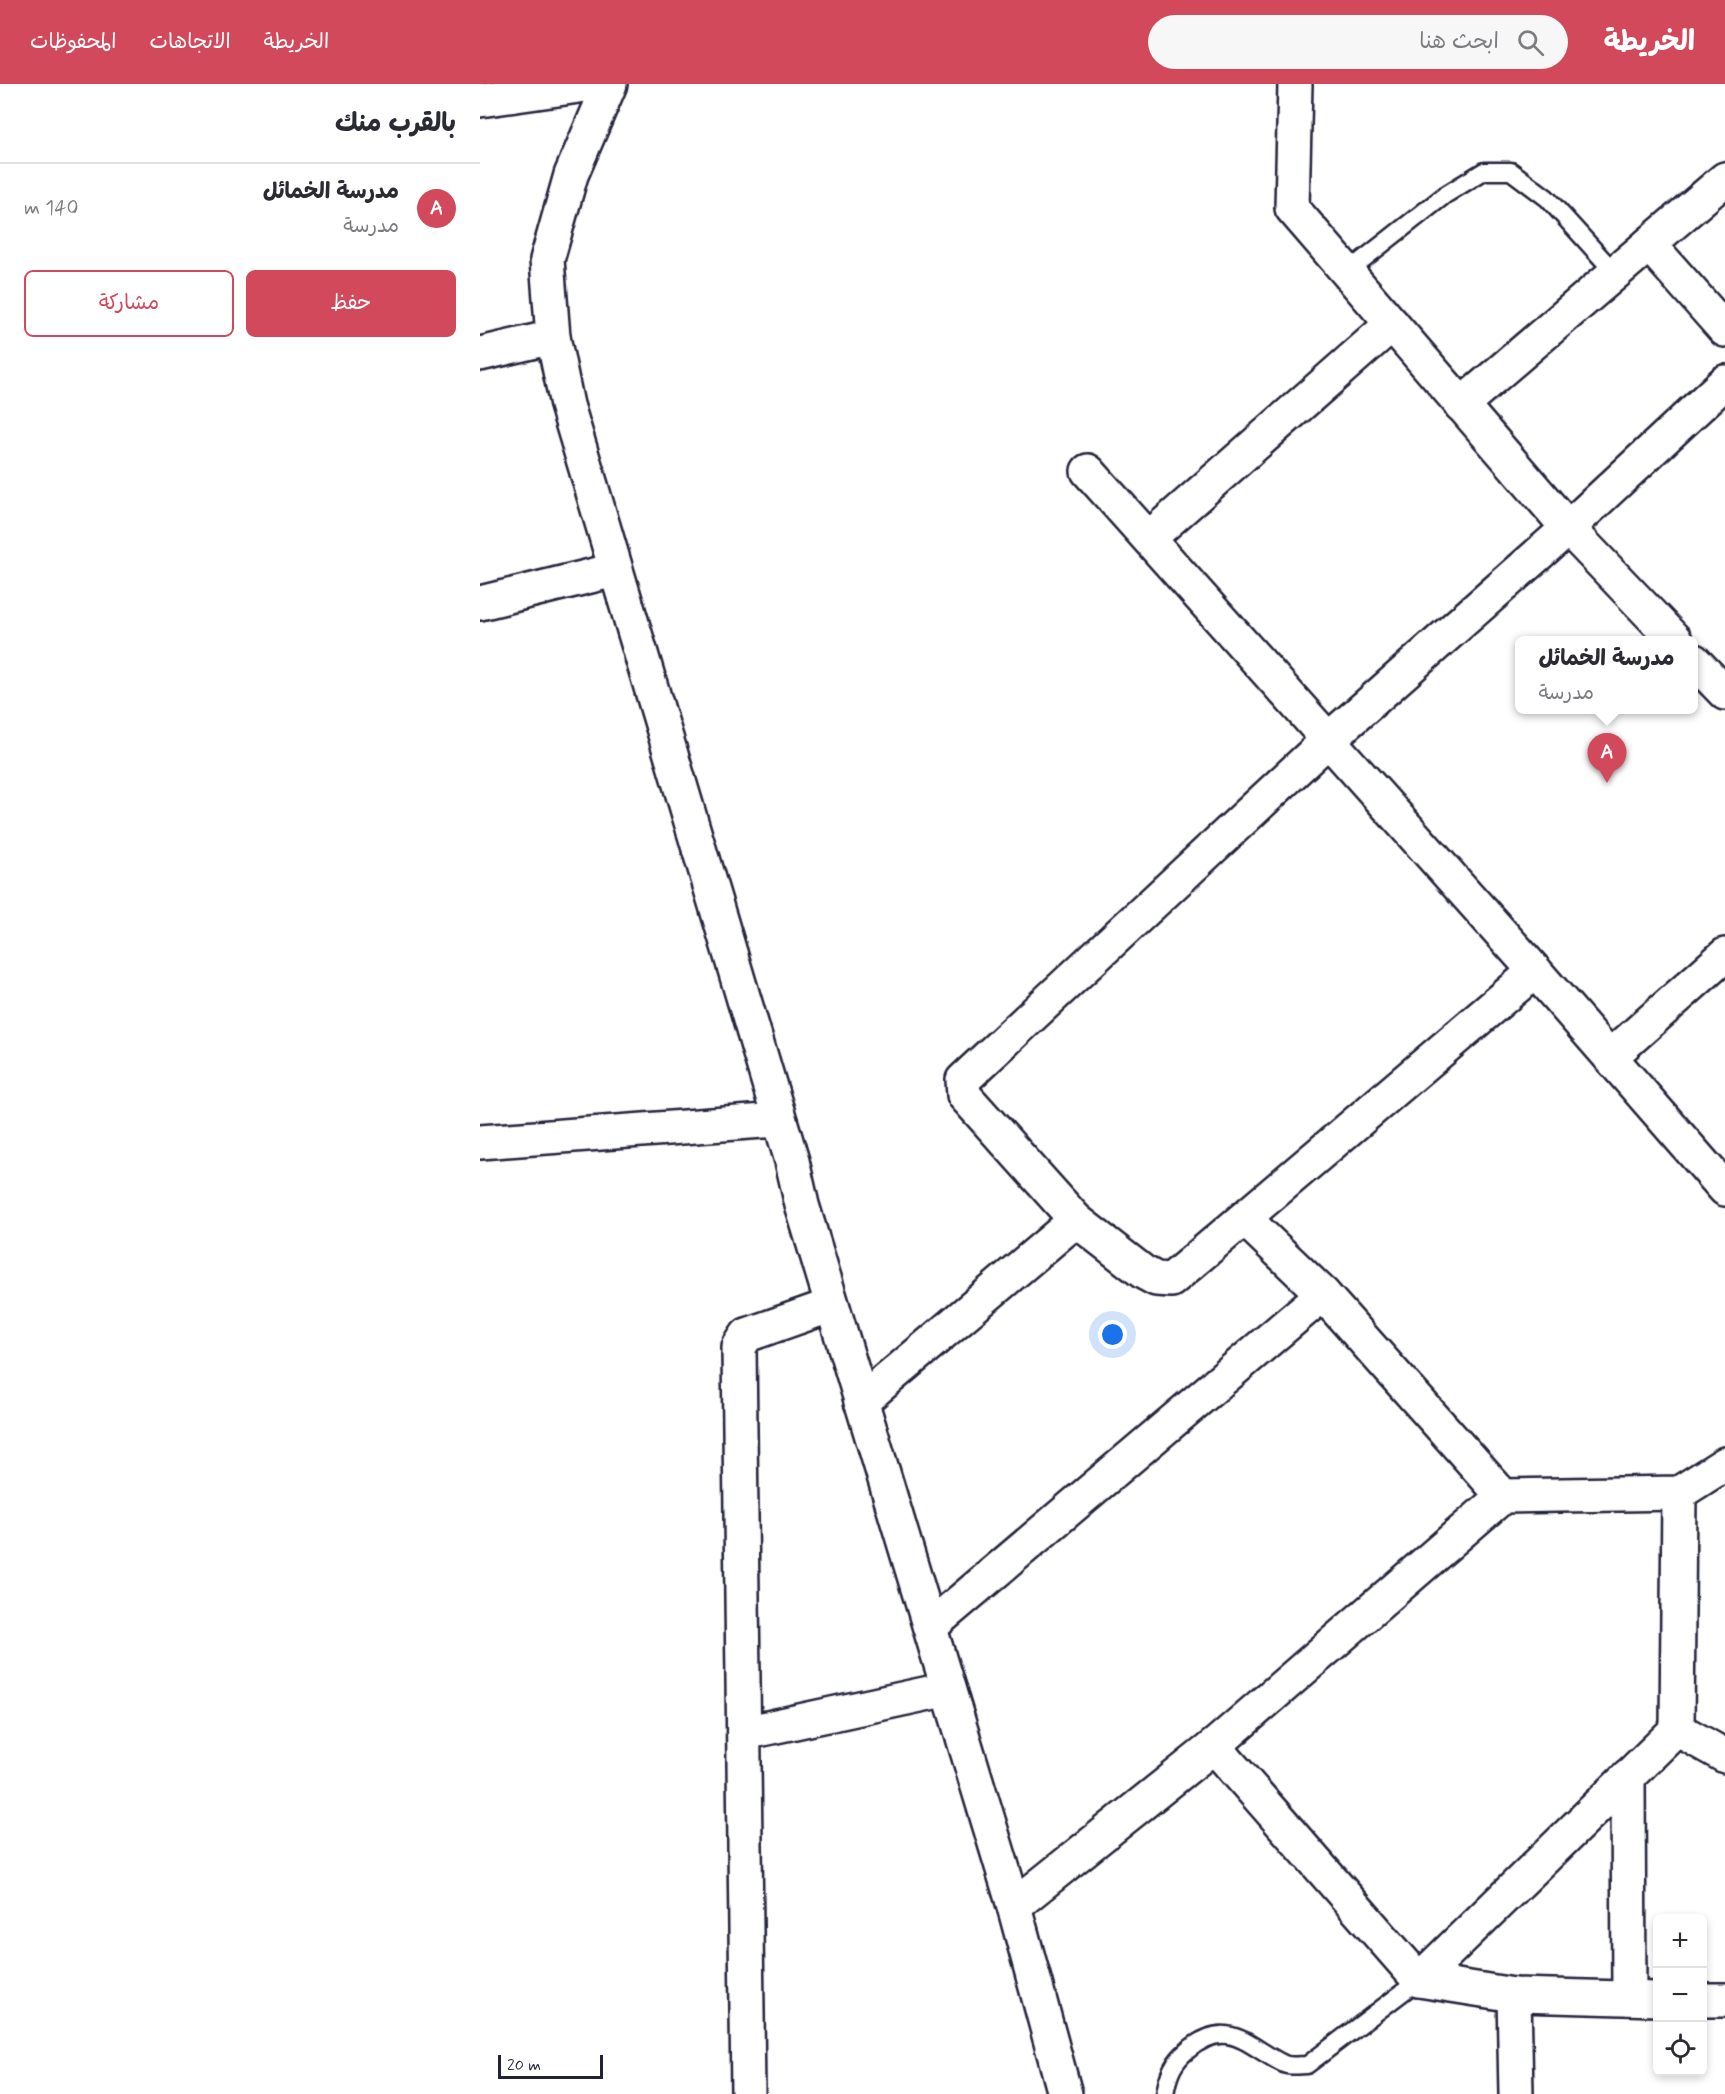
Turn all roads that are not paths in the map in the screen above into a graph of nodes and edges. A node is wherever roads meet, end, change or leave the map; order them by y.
1 (592, 84) edge
2 (610, 84) edge
3 (1294, 84) edge
4 (480, 100) edge
5 (1725, 179) edge
6 (1649, 244) junction
7 (1347, 272) junction
8 (1615, 273) junction
9 (1392, 324) junction
10 (1725, 330) edge
11 (553, 337) junction
12 (480, 354) edge
13 (1725, 382) edge
14 (1461, 405) junction
15 (1088, 471) dead end
16 (1568, 528) junction
17 (1149, 538) junction
18 (615, 570) junction
19 (480, 603) edge
20 (1671, 636) edge
21 (1698, 664) edge
22 (1725, 693) edge
23 (1329, 739) junction
24 (1725, 955) edge
25 (1535, 971) junction
26 (1610, 1057) junction
27 (778, 1120) junction
28 (480, 1142) edge
29 (1725, 1189) edge
30 (1245, 1219) junction
31 (1076, 1220) junction
32 (1323, 1294) junction
33 (832, 1305) junction
34 (861, 1402) junction
35 (1725, 1464) edge
36 (1678, 1493) junction
37 (1503, 1496) junction
38 (930, 1627) junction
39 (948, 1689) junction
40 (1677, 1729) junction
41 (744, 1733) junction
42 (1214, 1746) junction
43 (1725, 1756) edge
44 (1628, 1776) junction
45 (1014, 1906) junction
46 (1419, 1980) junction
47 (1515, 1995) junction
48 (1643, 1998) edge
49 (1707, 2000) edge
50 (1725, 2000) edge
51 (748, 2094) edge
52 (1065, 2094) edge
53 (1165, 2094) edge
54 (1516, 2094) edge

1 - 4 street
2 - 11 street
3 - 7 street
5 - 6 street
6 - 8 street
6 - 10 street
7 - 8 lane
7 - 9 street
8 - 14 street
9 - 14 street
9 - 17 street
11 - 12 street
11 - 18 street
13 - 16 street
14 - 16 street
15 - 17 street
16 - 20 street
16 - 23 street
17 - 23 street
18 - 19 street
18 - 27 street
21 - 22 street
23 - 25 street
23 - 31 street
24 - 26 street
25 - 26 street
25 - 30 street
26 - 29 street
27 - 28 street
27 - 33 street
30 - 31 street
30 - 32 street
31 - 34 street
32 - 37 street
32 - 38 street
33 - 34 street
33 - 41 street
34 - 38 street
35 - 36 street
36 - 37 street
36 - 40 street
37 - 42 street
38 - 39 street
39 - 41 street
39 - 45 street
40 - 43 street
40 - 44 street
41 - 51 street
42 - 45 street
42 - 46 street
44 - 46 street
44 - 48 street
45 - 52 street
46 - 47 street
46 - 53 lane
47 - 48 street
47 - 54 street
49 - 50 street

